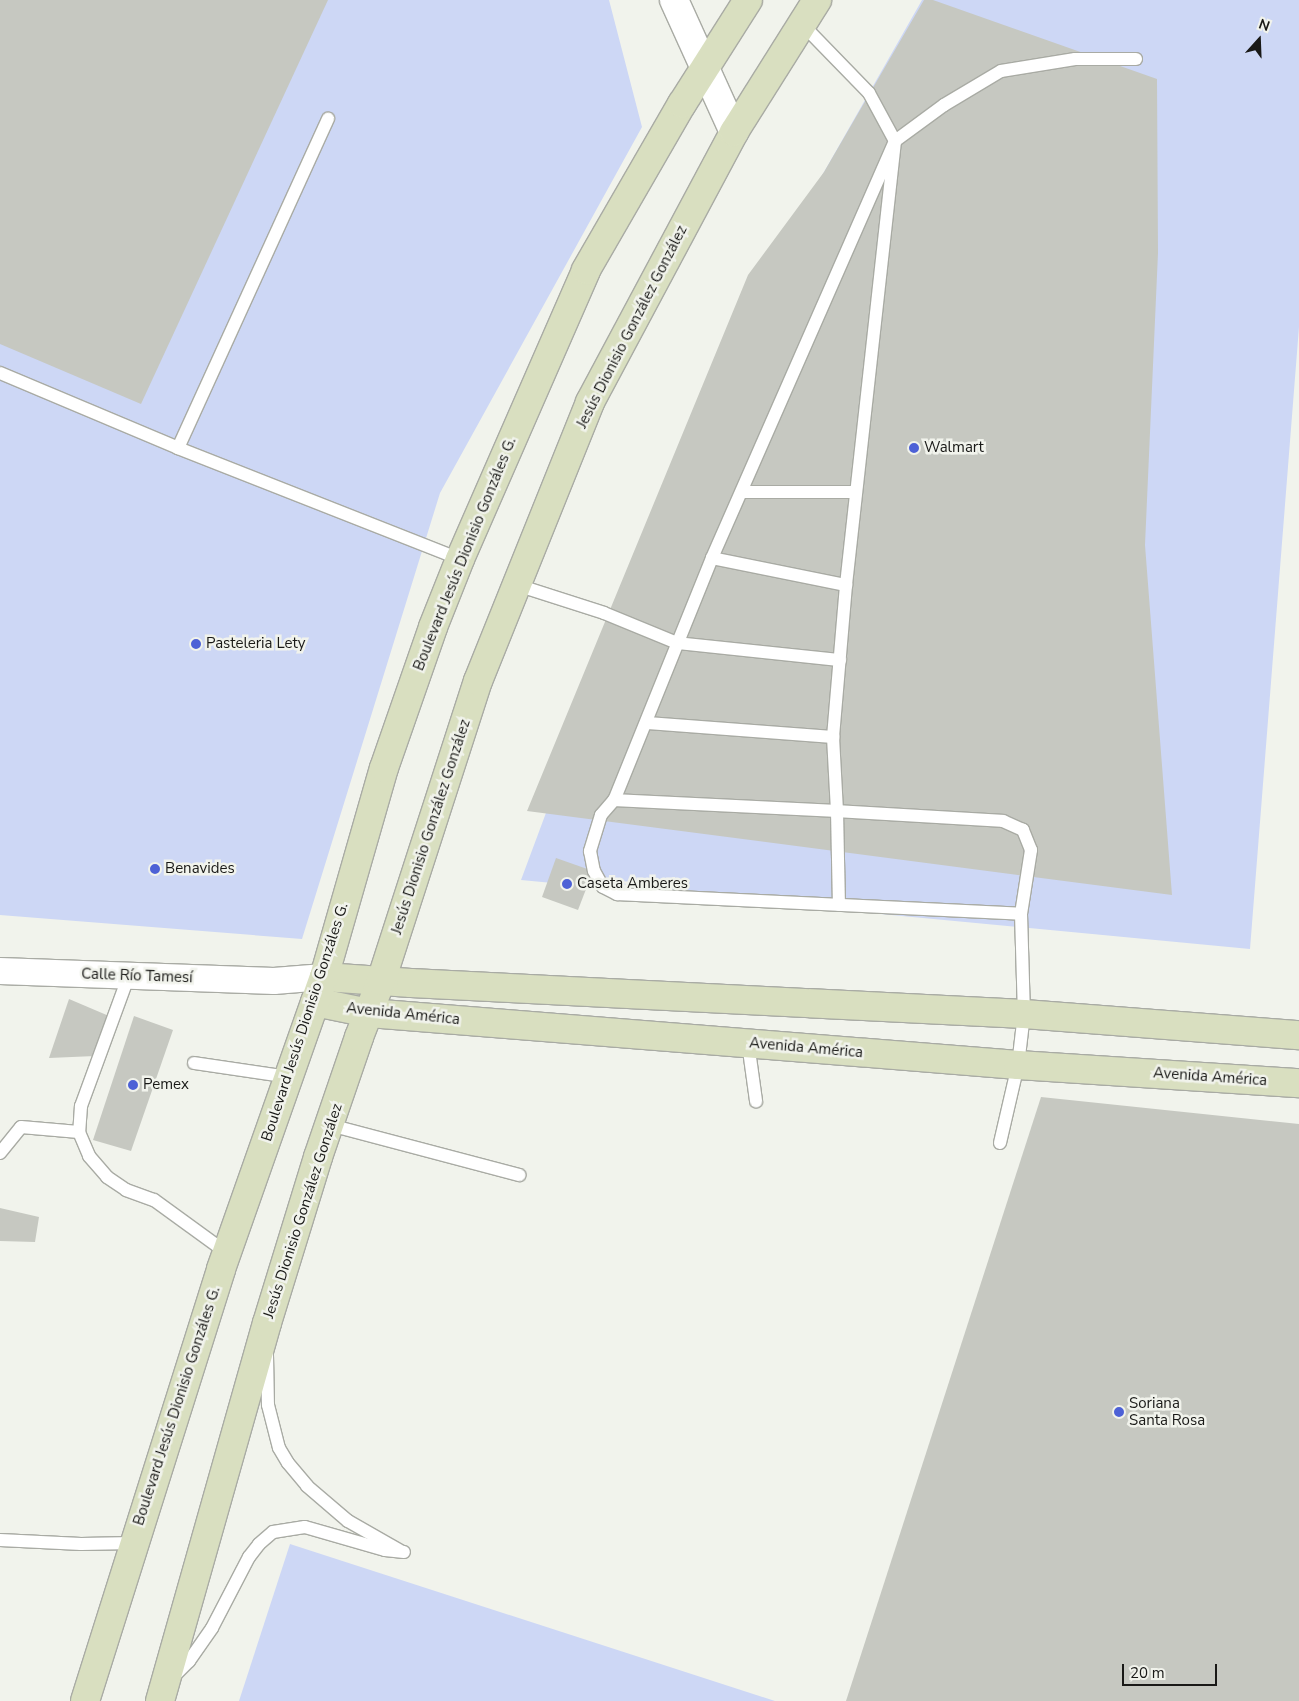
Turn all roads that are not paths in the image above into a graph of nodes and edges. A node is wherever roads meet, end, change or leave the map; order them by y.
1 (674, 0) edge
2 (748, 0) edge
3 (817, 0) edge
4 (802, 24) junction
5 (1136, 59) dead end
6 (705, 68) junction
7 (328, 119) dead end
8 (734, 132) junction
9 (895, 141) junction
10 (0, 373) edge
11 (178, 448) junction
12 (743, 492) junction
13 (856, 492) junction
14 (712, 558) junction
15 (460, 559) junction
16 (517, 585) junction
17 (846, 585) junction
18 (677, 643) junction
19 (840, 660) junction
20 (647, 723) junction
21 (833, 738) junction
22 (614, 800) junction
23 (837, 811) junction
24 (839, 904) junction
25 (1021, 914) junction
26 (0, 971) edge
27 (129, 975) junction
28 (324, 977) junction
29 (274, 981) junction
30 (381, 981) junction
31 (314, 1002) junction
32 (369, 1013) junction
33 (1024, 1014) junction
34 (1299, 1035) edge
35 (748, 1043) junction
36 (194, 1063) dead end
37 (1018, 1065) junction
38 (289, 1077) junction
39 (1299, 1083) edge
40 (756, 1101) dead end
41 (330, 1124) junction
42 (79, 1132) junction
43 (1000, 1143) dead end
44 (0, 1153) edge
45 (519, 1175) dead end
46 (227, 1253) junction
47 (267, 1322) junction
48 (0, 1540) edge
49 (134, 1543) junction
50 (162, 1693) edge
51 (85, 1701) edge

1 - 6 street
2 - 6 main road
3 - 4 main road, Jesús Dionisio González González
4 - 8 main road, Jesús Dionisio González González
4 - 9 lane
5 - 9 lane
6 - 8 street
6 - 15 main road, Boulevard Jesús Dionisio Gonzáles G.
7 - 11 lane
8 - 16 main road, Jesús Dionisio González González
9 - 12 lane
9 - 13 lane
10 - 11 lane
11 - 15 lane
12 - 13 lane
12 - 14 lane
13 - 17 lane
14 - 17 lane
14 - 18 lane
15 - 28 main road, Boulevard Jesús Dionisio Gonzáles G.
16 - 18 lane
16 - 30 main road, Jesús Dionisio González González
17 - 19 lane
18 - 19 lane
18 - 20 lane
19 - 21 lane
20 - 21 lane
20 - 22 lane
21 - 23 lane
22 - 23 lane
22 - 24 lane
23 - 24 lane
23 - 25 lane
24 - 25 lane
25 - 33 lane
26 - 27 street, Calle Río Tamesí
27 - 29 street, Calle Río Tamesí
27 - 42 lane
28 - 29 street, Calle Río Tamesí
28 - 30 main road, Avenida América
28 - 31 main road, Boulevard Jesús Dionisio Gonzáles G.
29 - 31 street, Calle Río Tamesí
30 - 32 main road, Jesús Dionisio González González
30 - 33 main road, Avenida América
31 - 32 main road, Avenida América
31 - 38 main road, Boulevard Jesús Dionisio Gonzáles G.
32 - 35 main road, Avenida América
32 - 41 main road, Jesús Dionisio González González
33 - 34 main road, Avenida América
33 - 37 lane
35 - 37 main road, Avenida América
35 - 40 lane
36 - 38 lane
37 - 39 main road, Avenida América
37 - 43 lane
38 - 46 main road, Boulevard Jesús Dionisio Gonzáles G.
41 - 45 lane
41 - 47 main road, Jesús Dionisio González González
42 - 44 lane
42 - 46 lane
46 - 49 main road, Boulevard Jesús Dionisio Gonzáles G.
47 - 50 main road, Jesús Dionisio González González
47 - 50 lane
48 - 49 lane
49 - 51 main road, Boulevard Jesús Dionisio Gonzáles G.

